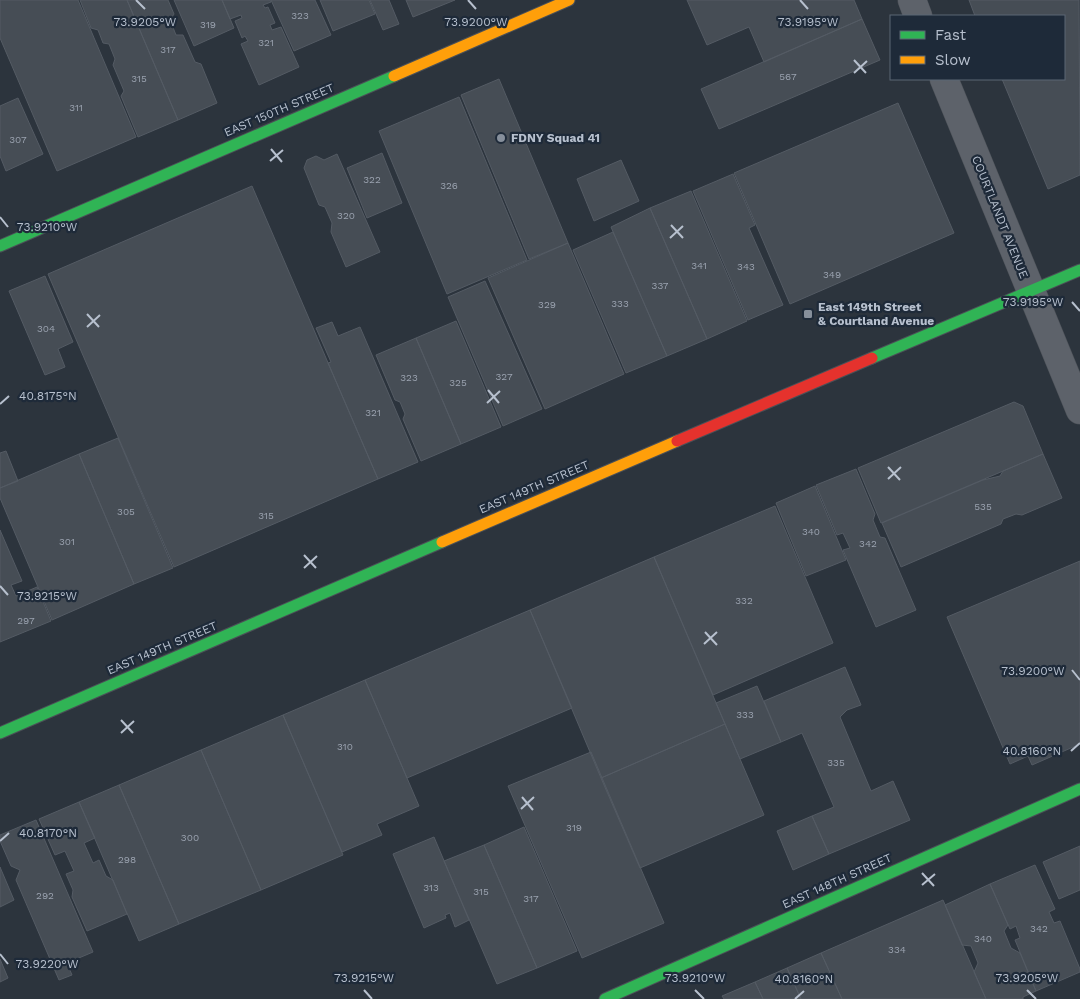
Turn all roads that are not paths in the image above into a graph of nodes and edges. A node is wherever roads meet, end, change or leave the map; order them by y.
1 (569, 0) edge
2 (912, 0) edge
3 (918, 15) edge
4 (944, 80) edge
5 (0, 246) edge
6 (1080, 270) edge
7 (1030, 291) junction
8 (1080, 410) edge
9 (0, 733) edge
10 (1080, 789) edge
11 (605, 999) edge

1 - 5 main road, EAST 150TH STREET
2 - 3 street
4 - 7 street, COURTLANDT AVENUE
6 - 7 main road, EAST 149TH STREET
7 - 8 street, COURTLANDT AVENUE
7 - 9 main road, EAST 149TH STREET
10 - 11 main road, EAST 148TH STREET

